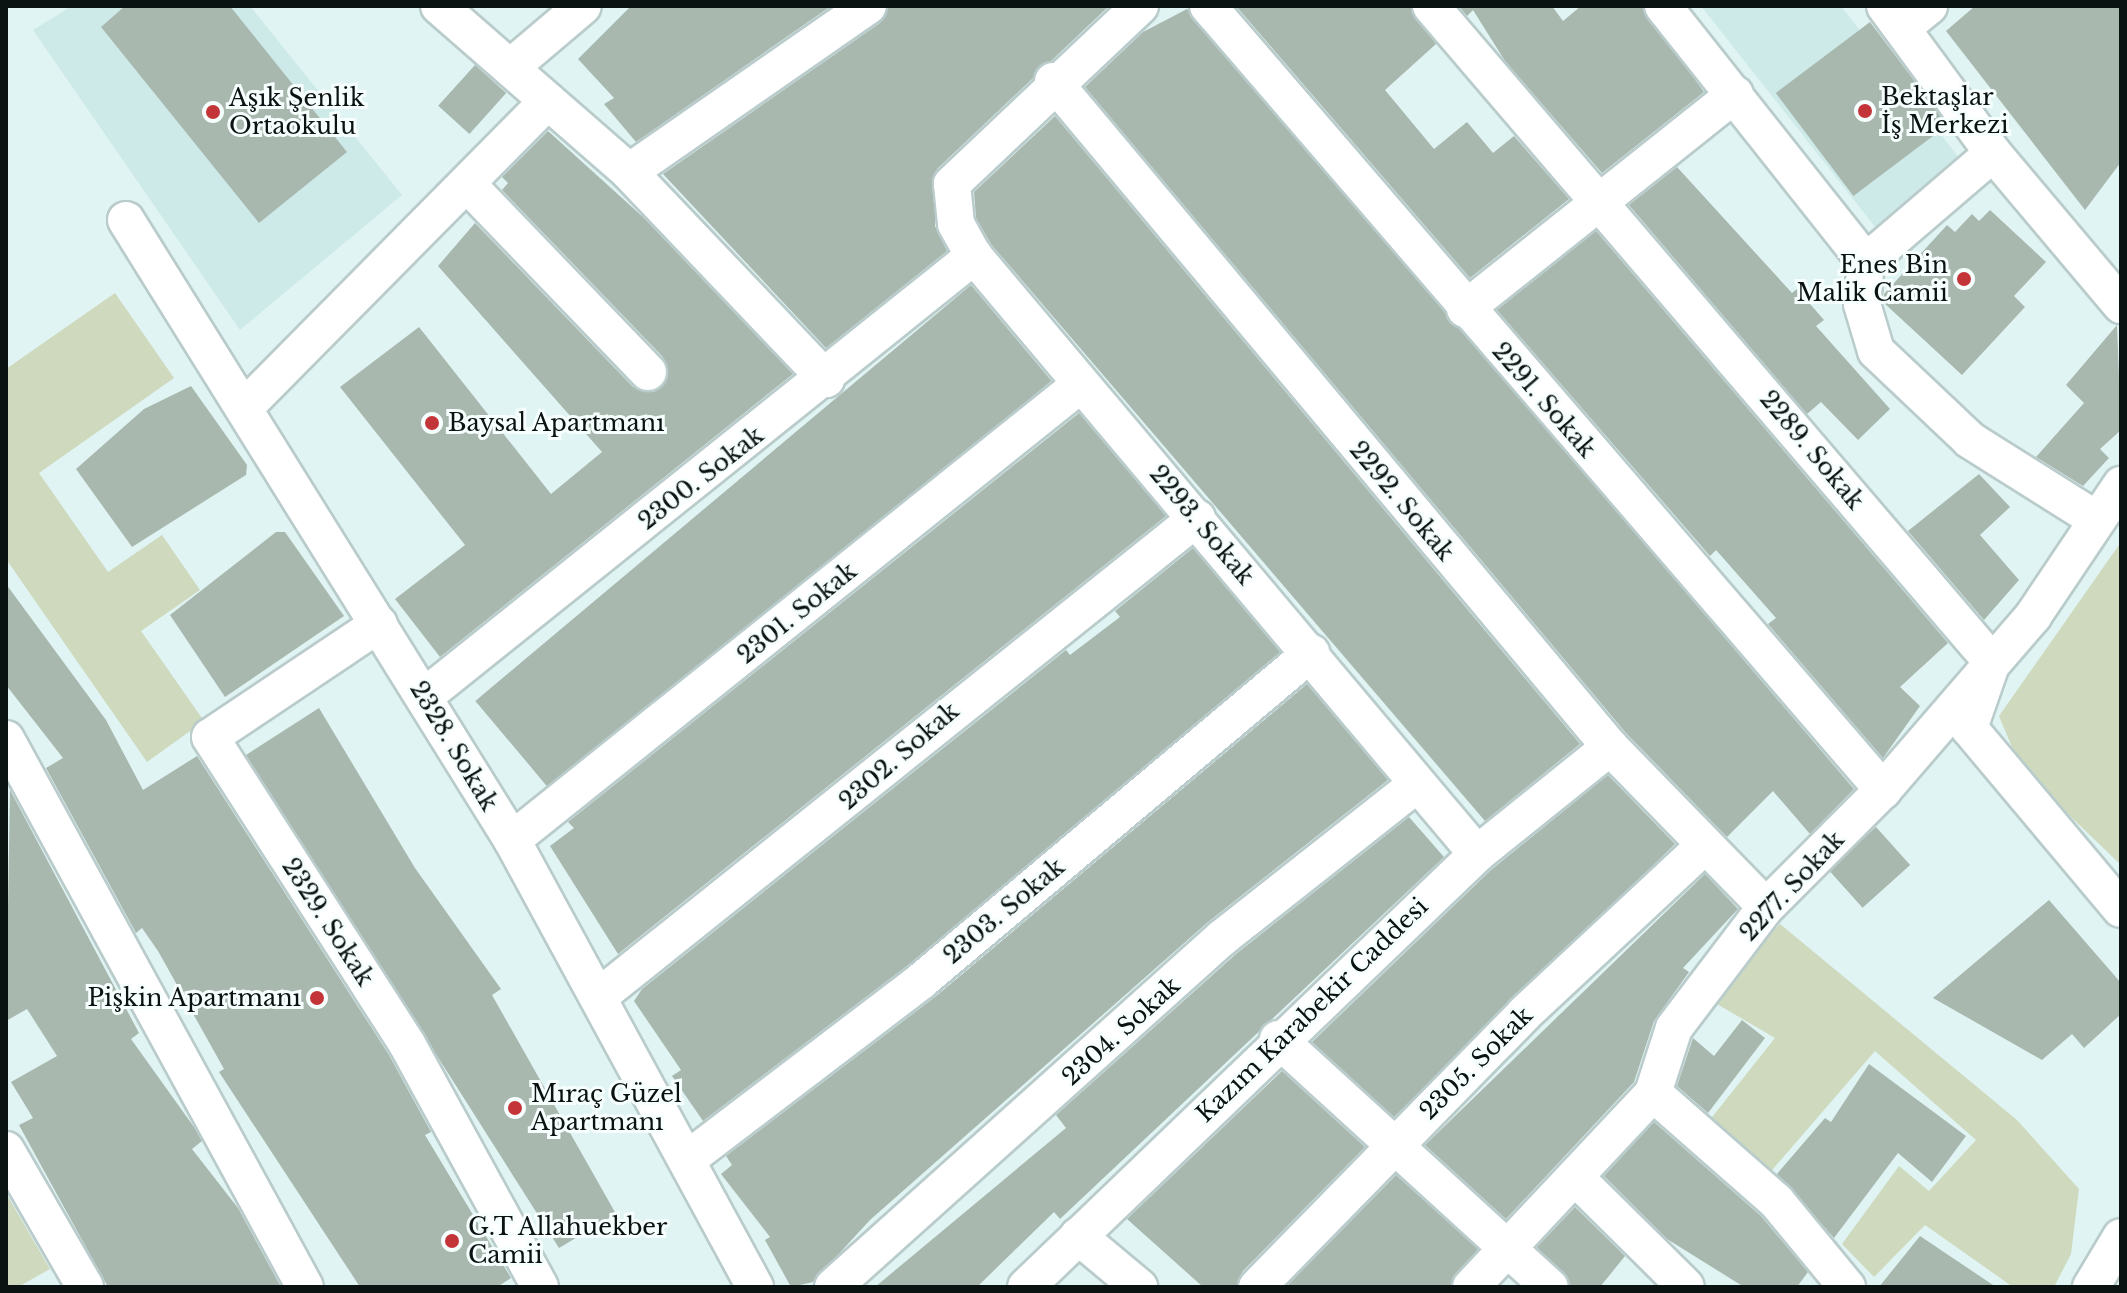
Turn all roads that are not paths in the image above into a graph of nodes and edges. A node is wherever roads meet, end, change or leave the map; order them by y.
1 (439, 6) edge
2 (868, 6) edge
3 (1137, 6) edge
4 (1208, 6) edge
5 (1431, 6) edge
6 (1663, 6) edge
7 (563, 12) edge
8 (1905, 13) edge
9 (511, 67) junction
10 (1053, 81) junction
11 (1735, 94) junction
12 (548, 101) junction
13 (1993, 153) junction
14 (629, 172) junction
15 (467, 184) junction
16 (1599, 200) junction
17 (126, 220) dead end
18 (974, 256) junction
19 (1866, 262) junction
20 (2121, 305) edge
21 (1465, 309) junction
22 (648, 372) dead end
23 (826, 379) junction
24 (1081, 384) junction
25 (244, 408) junction
26 (2121, 485) edge
27 (1197, 518) junction
28 (2097, 520) junction
29 (379, 624) junction
30 (1311, 653) junction
31 (1992, 662) junction
32 (425, 696) junction
33 (6, 739) edge
34 (1610, 747) junction
35 (1417, 784) junction
36 (1883, 790) junction
37 (512, 840) junction
38 (1702, 848) junction
39 (1477, 854) junction
40 (1766, 907) junction
41 (2121, 909) edge
42 (602, 994) junction
43 (1278, 1039) junction
44 (1653, 1093) junction
45 (1395, 1143) junction
46 (6, 1150) edge
47 (689, 1158) junction
48 (1577, 1179) junction
49 (1078, 1236) junction
50 (2121, 1237) edge
51 (1507, 1246) junction
52 (85, 1287) edge
53 (305, 1287) edge
54 (540, 1287) edge
55 (755, 1287) edge
56 (833, 1287) edge
57 (1026, 1287) edge
58 (1139, 1287) edge
59 (1257, 1287) edge
60 (1471, 1287) edge
61 (1550, 1287) edge
62 (1686, 1287) edge
63 (1847, 1287) edge
64 (2091, 1287) edge

1 - 9 street
2 - 14 street
3 - 10 street
4 - 21 street, 2291. Sokak
5 - 16 street, 2289. Sokak
6 - 11 street
7 - 9 street
8 - 13 street
9 - 12 street
10 - 18 street, 2293. Sokak
10 - 34 street, 2292. Sokak
11 - 16 street
11 - 19 street
12 - 14 street
12 - 15 street
13 - 19 street
13 - 20 street
14 - 23 street
15 - 22 street
15 - 25 street
16 - 21 street
16 - 31 street, 2289. Sokak
17 - 25 street, 2328. Sokak
18 - 23 street, 2300. Sokak
18 - 24 street, 2293. Sokak
19 - 28 street
21 - 36 street, 2291. Sokak
23 - 32 street, 2300. Sokak
24 - 27 street, 2293. Sokak
24 - 37 street, 2301. Sokak
25 - 29 street, 2328. Sokak
26 - 28 street, 2277. Sokak
27 - 30 street, 2293. Sokak
27 - 42 street, 2302. Sokak
28 - 31 street, 2277. Sokak
29 - 32 street, 2328. Sokak
29 - 54 street, 2329. Sokak
30 - 35 street, 2293. Sokak
30 - 47 street, 2303. Sokak
31 - 36 street, 2277. Sokak
31 - 41 street
32 - 37 street, 2328. Sokak
33 - 53 street
34 - 38 street, 2292. Sokak
34 - 39 street, Kazım Karabekir Caddesi
35 - 39 street, 2293. Sokak
35 - 56 street, 2304. Sokak
36 - 40 street, 2277. Sokak
37 - 42 street, 2328. Sokak
38 - 40 street, 2292. Sokak
38 - 45 street, 2305. Sokak
39 - 43 street, Kazım Karabekir Caddesi
40 - 44 street, 2277. Sokak
42 - 47 street, 2328. Sokak
43 - 45 street
43 - 49 street, Kazım Karabekir Caddesi
44 - 48 street, 2277. Sokak
44 - 63 street
45 - 51 street
45 - 59 street, 2305. Sokak
46 - 52 street
47 - 55 street, 2328. Sokak
48 - 51 street, 2277. Sokak
48 - 62 street
49 - 57 street, Kazım Karabekir Caddesi
49 - 58 street
50 - 64 street
51 - 60 street, 2277. Sokak
51 - 61 street

